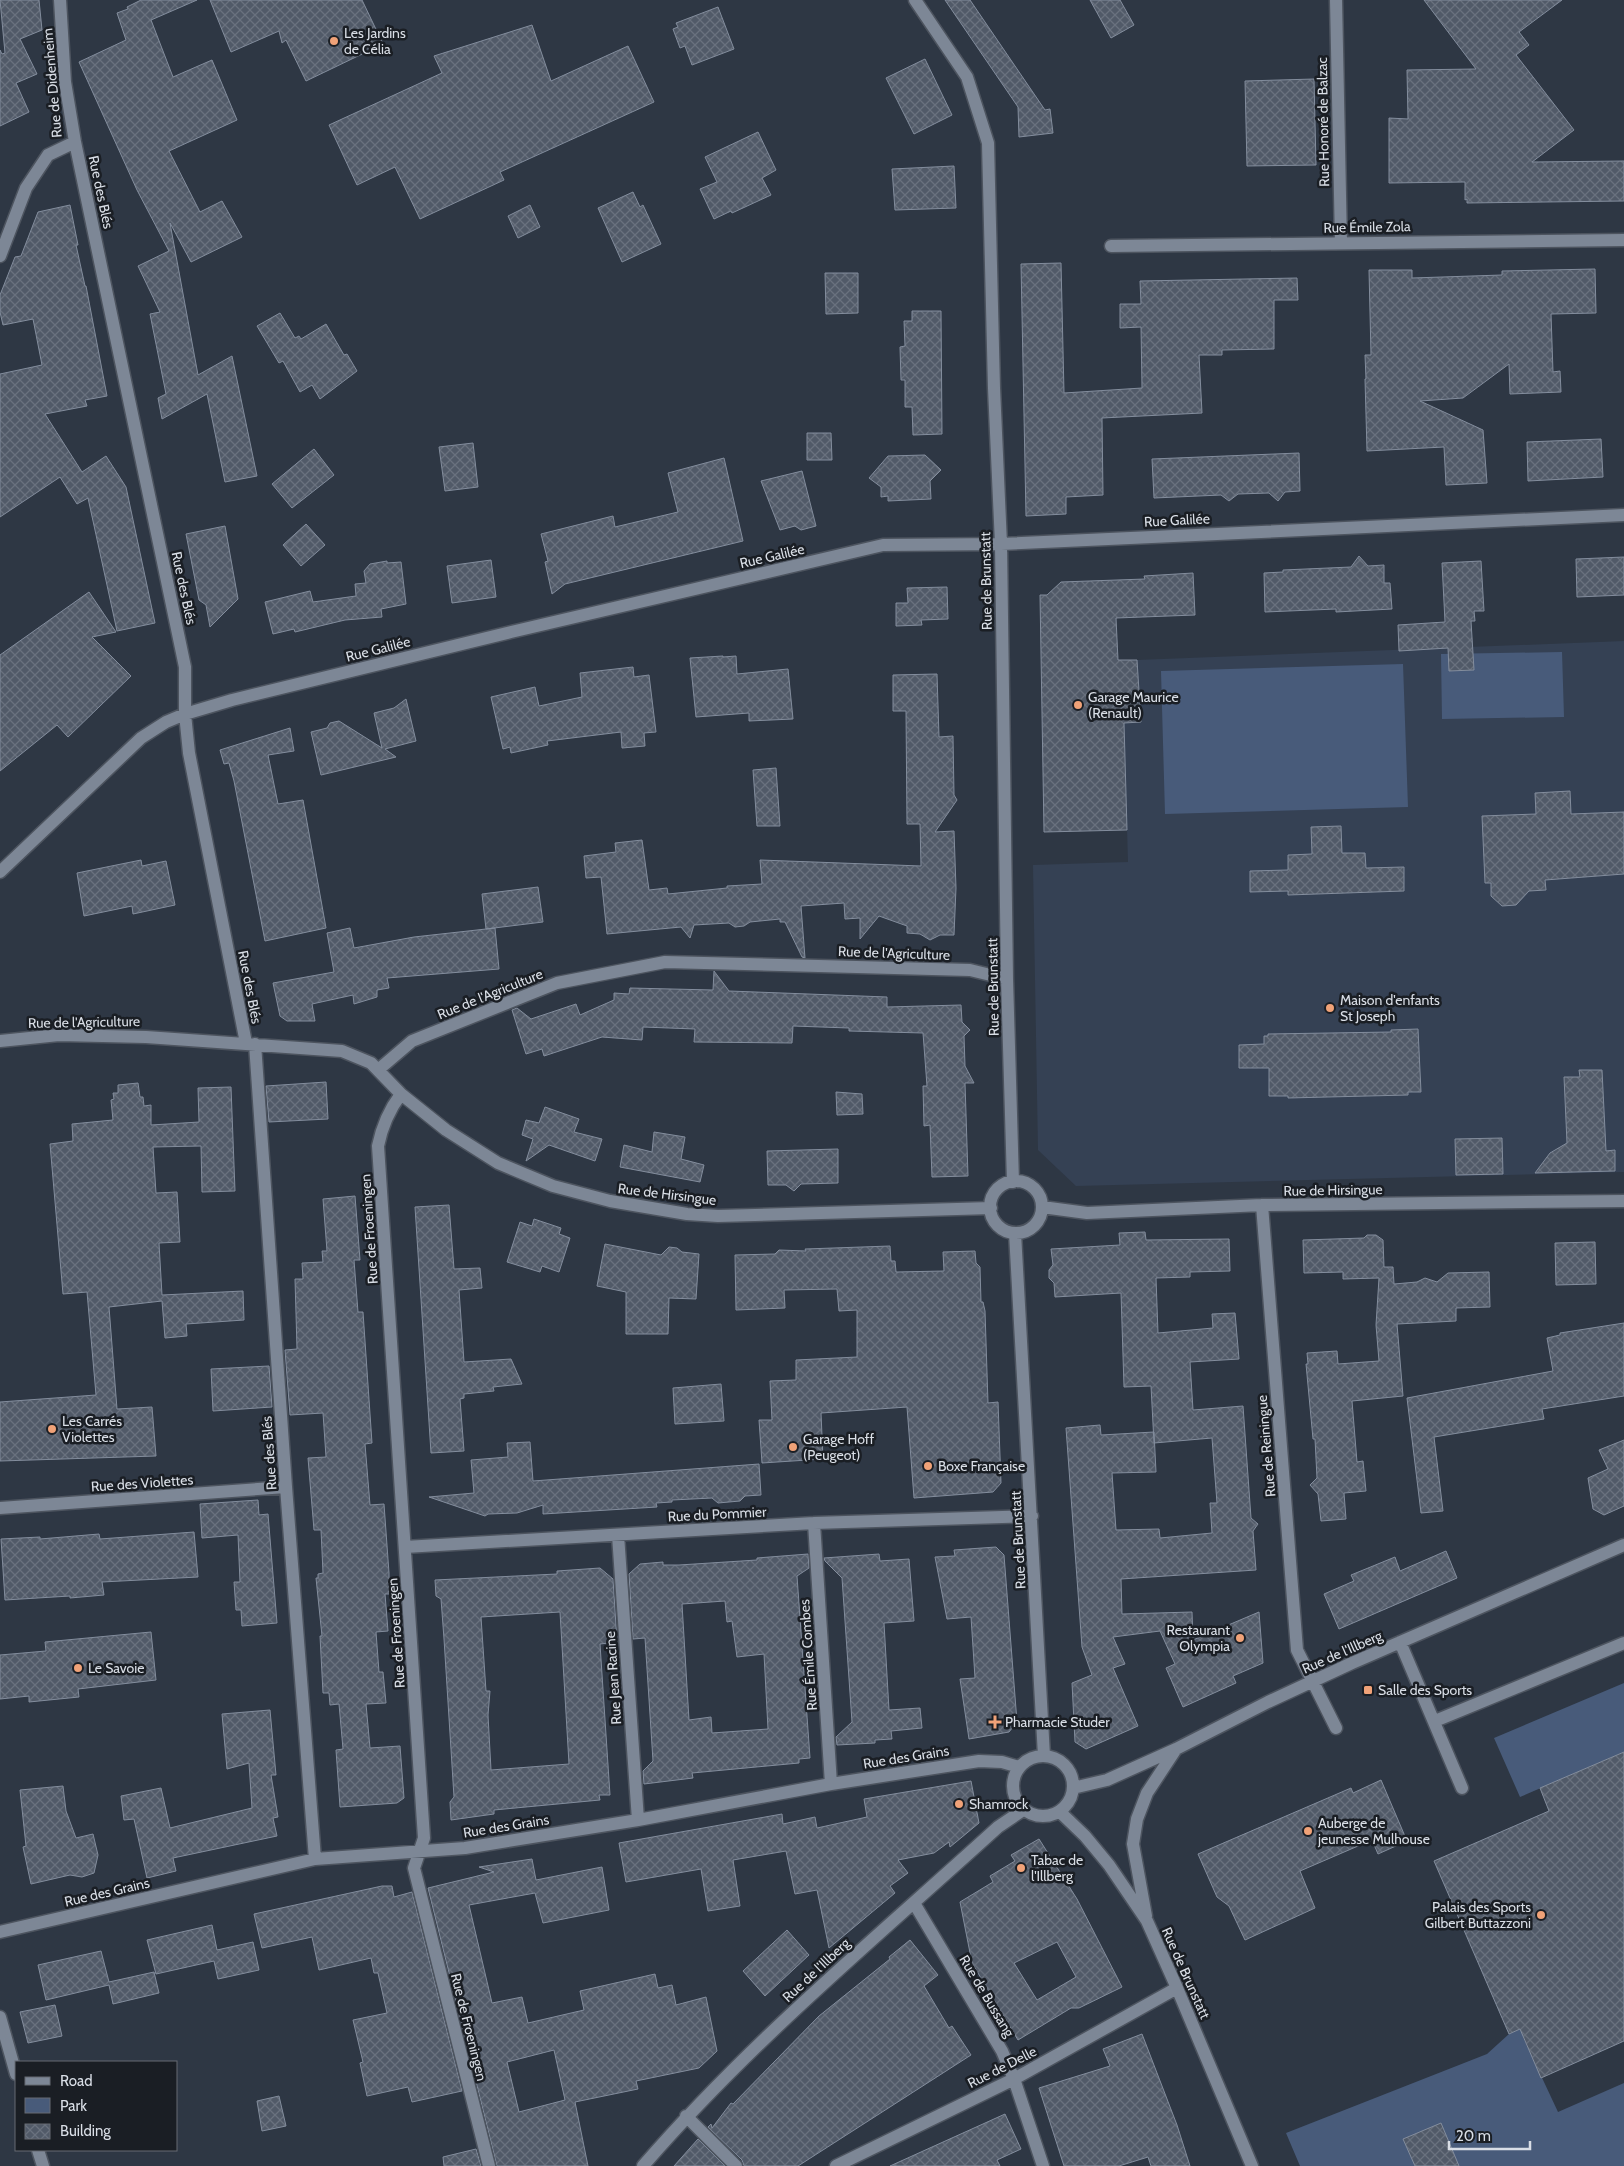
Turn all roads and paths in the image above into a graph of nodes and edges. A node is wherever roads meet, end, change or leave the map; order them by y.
1 (60, 0) edge
2 (915, 0) edge
3 (1336, 0) edge
4 (75, 142) junction
5 (1624, 240) edge
6 (1341, 242) junction
7 (1111, 246) dead end
8 (0, 256) edge
9 (1624, 515) edge
10 (1001, 544) junction
11 (185, 714) junction
12 (0, 872) edge
13 (1007, 978) junction
14 (0, 1041) edge
15 (251, 1043) junction
16 (378, 1070) junction
17 (402, 1094) junction
18 (1014, 1182) junction
19 (1624, 1201) edge
20 (1262, 1205) junction
21 (1042, 1207) junction
22 (991, 1208) junction
23 (1015, 1233) junction
24 (286, 1487) junction
25 (0, 1508) edge
26 (1032, 1516) junction
27 (814, 1523) junction
28 (618, 1535) junction
29 (1624, 1545) edge
30 (405, 1547) junction
31 (1400, 1642) junction
32 (1624, 1643) edge
33 (1312, 1681) junction
34 (1435, 1721) junction
35 (1336, 1728) dead end
36 (1176, 1749) junction
37 (1044, 1756) junction
38 (1019, 1767) junction
39 (831, 1784) junction
40 (1073, 1788) junction
41 (1462, 1788) dead end
42 (1024, 1810) junction
43 (1060, 1812) junction
44 (638, 1820) junction
45 (420, 1853) junction
46 (315, 1859) junction
47 (914, 1903) junction
48 (1147, 1921) junction
49 (0, 1932) edge
50 (1177, 1988) junction
51 (0, 2017) edge
52 (15, 2070) edge
53 (1014, 2079) junction
54 (686, 2116) junction
55 (38, 2151) edge
56 (42, 2166) edge
57 (489, 2166) edge
58 (643, 2166) edge
59 (736, 2166) edge
60 (836, 2166) edge
61 (1043, 2166) edge
62 (1252, 2166) edge

1 - 4 street, Rue de Didenheim
2 - 10 street, Rue de Brunstatt
3 - 6 street, Rue Honoré de Balzac
4 - 8 street, Rue de Didenheim
4 - 11 street, Rue des Blés
5 - 6 street, Rue Émile Zola
6 - 7 street, Rue Émile Zola
9 - 10 street, Rue Galilée
10 - 11 street, Rue Galilée
10 - 13 street, Rue de Brunstatt
11 - 12 street, Rue Galilée
11 - 15 street, Rue des Blés
13 - 16 street, Rue de l'Agriculture
13 - 18 street, Rue de Brunstatt
14 - 15 street, Rue de l'Agriculture
15 - 16 street, Rue de l'Agriculture
15 - 24 street, Rue des Blés
16 - 17 street, Rue de Hirsingue
17 - 22 street, Rue de Hirsingue
17 - 30 street, Rue de Froeningen
18 - 21 street
18 - 22 street
19 - 20 street, Rue de Hirsingue
20 - 21 street, Rue de Hirsingue
20 - 33 street, Rue de Reiningue
21 - 23 street
22 - 23 street
23 - 26 street, Rue de Brunstatt
24 - 25 street, Rue des Violettes
24 - 46 street, Rue des Blés
26 - 27 street, Rue du Pommier
26 - 37 street, Rue de Brunstatt
27 - 28 street, Rue du Pommier
27 - 39 street, Rue Émile Combes
28 - 30 street, Rue du Pommier
28 - 44 street, Rue Jean Racine
29 - 31 street, Rue de l'Illberg
30 - 45 street, Rue de Froeningen
31 - 33 street, Rue de l'Illberg
31 - 34 street
32 - 34 street
33 - 35 street, Rue de Reiningue
33 - 36 street, Rue de l'Illberg
34 - 41 street
36 - 40 street, Rue de l'Illberg
36 - 48 street
37 - 38 street
37 - 40 street
38 - 39 street, Rue des Grains
38 - 42 street
39 - 44 street, Rue des Grains
40 - 43 street
42 - 43 street
42 - 47 street, Rue de l'Illberg
43 - 48 street, Rue de Brunstatt
44 - 45 street, Rue des Grains
45 - 46 street, Rue des Grains
45 - 57 street, Rue de Froeningen
46 - 49 street, Rue des Grains
47 - 53 street, Rue de Bussang
47 - 54 street, Rue de l'Illberg
48 - 50 street, Rue de Brunstatt
50 - 53 street, Rue de Delle
50 - 62 street, Rue de Brunstatt
51 - 52 street
53 - 60 street, Rue de Delle
53 - 61 street, Rue de Bussang
54 - 58 street, Rue de l'Illberg
54 - 59 street
55 - 56 street

